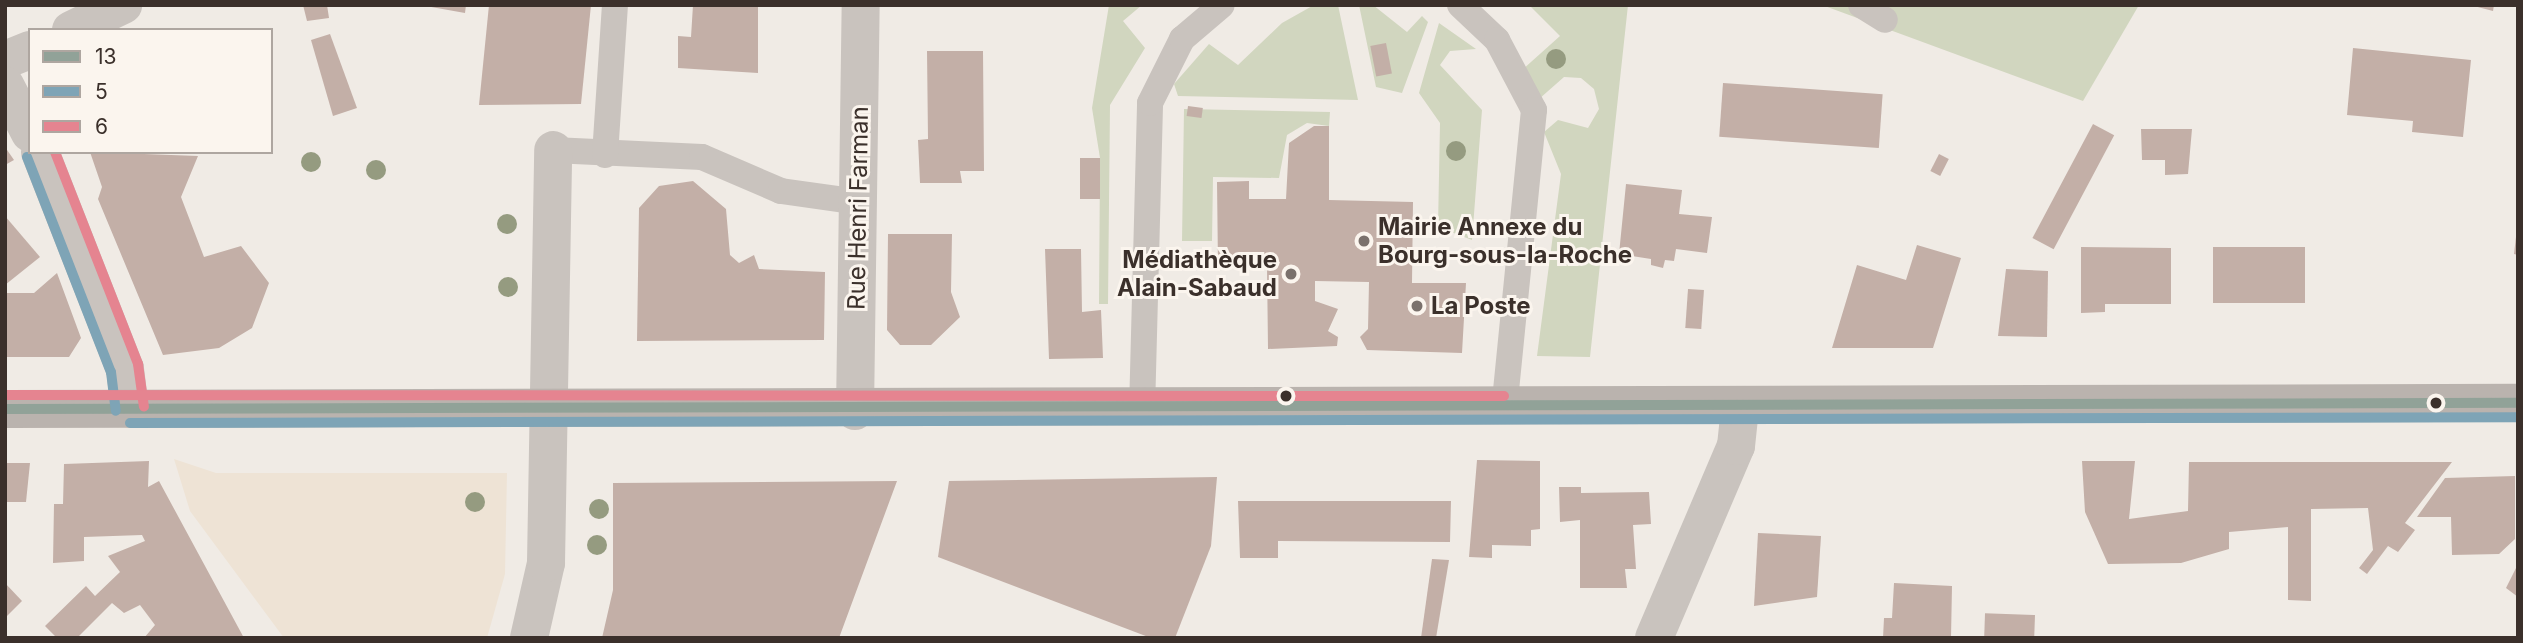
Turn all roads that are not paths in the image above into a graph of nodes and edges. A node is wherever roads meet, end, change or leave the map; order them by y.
1 (122, 5) edge
2 (615, 5) edge
3 (860, 5) edge
4 (1222, 5) edge
5 (1460, 5) edge
6 (1861, 5) edge
7 (1885, 20) dead end
8 (75, 28) edge
9 (28, 51) edge
10 (5, 60) edge
11 (5, 85) edge
12 (28, 129) edge
13 (553, 150) joint
14 (41, 154) edge
15 (605, 155) junction
16 (858, 202) junction
17 (2518, 403) edge
18 (1740, 407) junction
19 (5, 409) edge
20 (130, 409) junction
21 (1504, 410) junction
22 (551, 411) junction
23 (855, 411) junction
24 (1142, 411) junction
25 (529, 638) edge
26 (1654, 638) edge

1 - 8 street
2 - 15 lane
3 - 16 street, Rue Henri Farman
4 - 24 lane
5 - 21 lane
6 - 7 lane
9 - 10 street
11 - 12 street
13 - 15 lane
13 - 22 street
14 - 20 street
15 - 16 lane
16 - 23 street, Rue Henri Farman
17 - 18 main road
18 - 21 main road
18 - 26 street
19 - 20 main road
20 - 22 main road
21 - 24 main road
22 - 23 main road
22 - 25 street
23 - 24 main road

